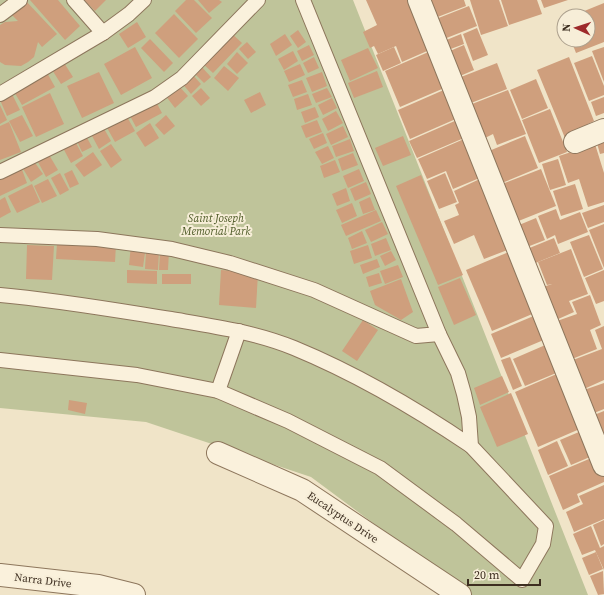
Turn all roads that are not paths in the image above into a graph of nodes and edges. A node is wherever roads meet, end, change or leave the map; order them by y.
1 (20, 0) edge
2 (74, 0) edge
3 (144, 0) edge
4 (258, 0) edge
5 (303, 0) edge
6 (419, 0) edge
7 (0, 15) edge
8 (103, 33) junction
9 (0, 94) edge
10 (604, 130) edge
11 (575, 142) dead end
12 (0, 172) edge
13 (0, 235) edge
14 (0, 295) edge
15 (238, 331) junction
16 (439, 334) junction
17 (0, 360) edge
18 (218, 391) junction
19 (471, 446) junction
20 (218, 453) dead end
21 (604, 465) edge
22 (0, 575) edge
23 (134, 595) edge
24 (459, 595) edge

1 - 7 lane
2 - 8 lane
3 - 8 lane
4 - 12 lane
5 - 16 lane
6 - 21 street
8 - 9 lane
10 - 11 street
13 - 16 lane
14 - 15 lane
15 - 18 lane
15 - 19 lane
16 - 19 lane
17 - 18 lane
18 - 19 lane
20 - 24 street, Eucalyptus Drive
22 - 23 street, Narra Drive

